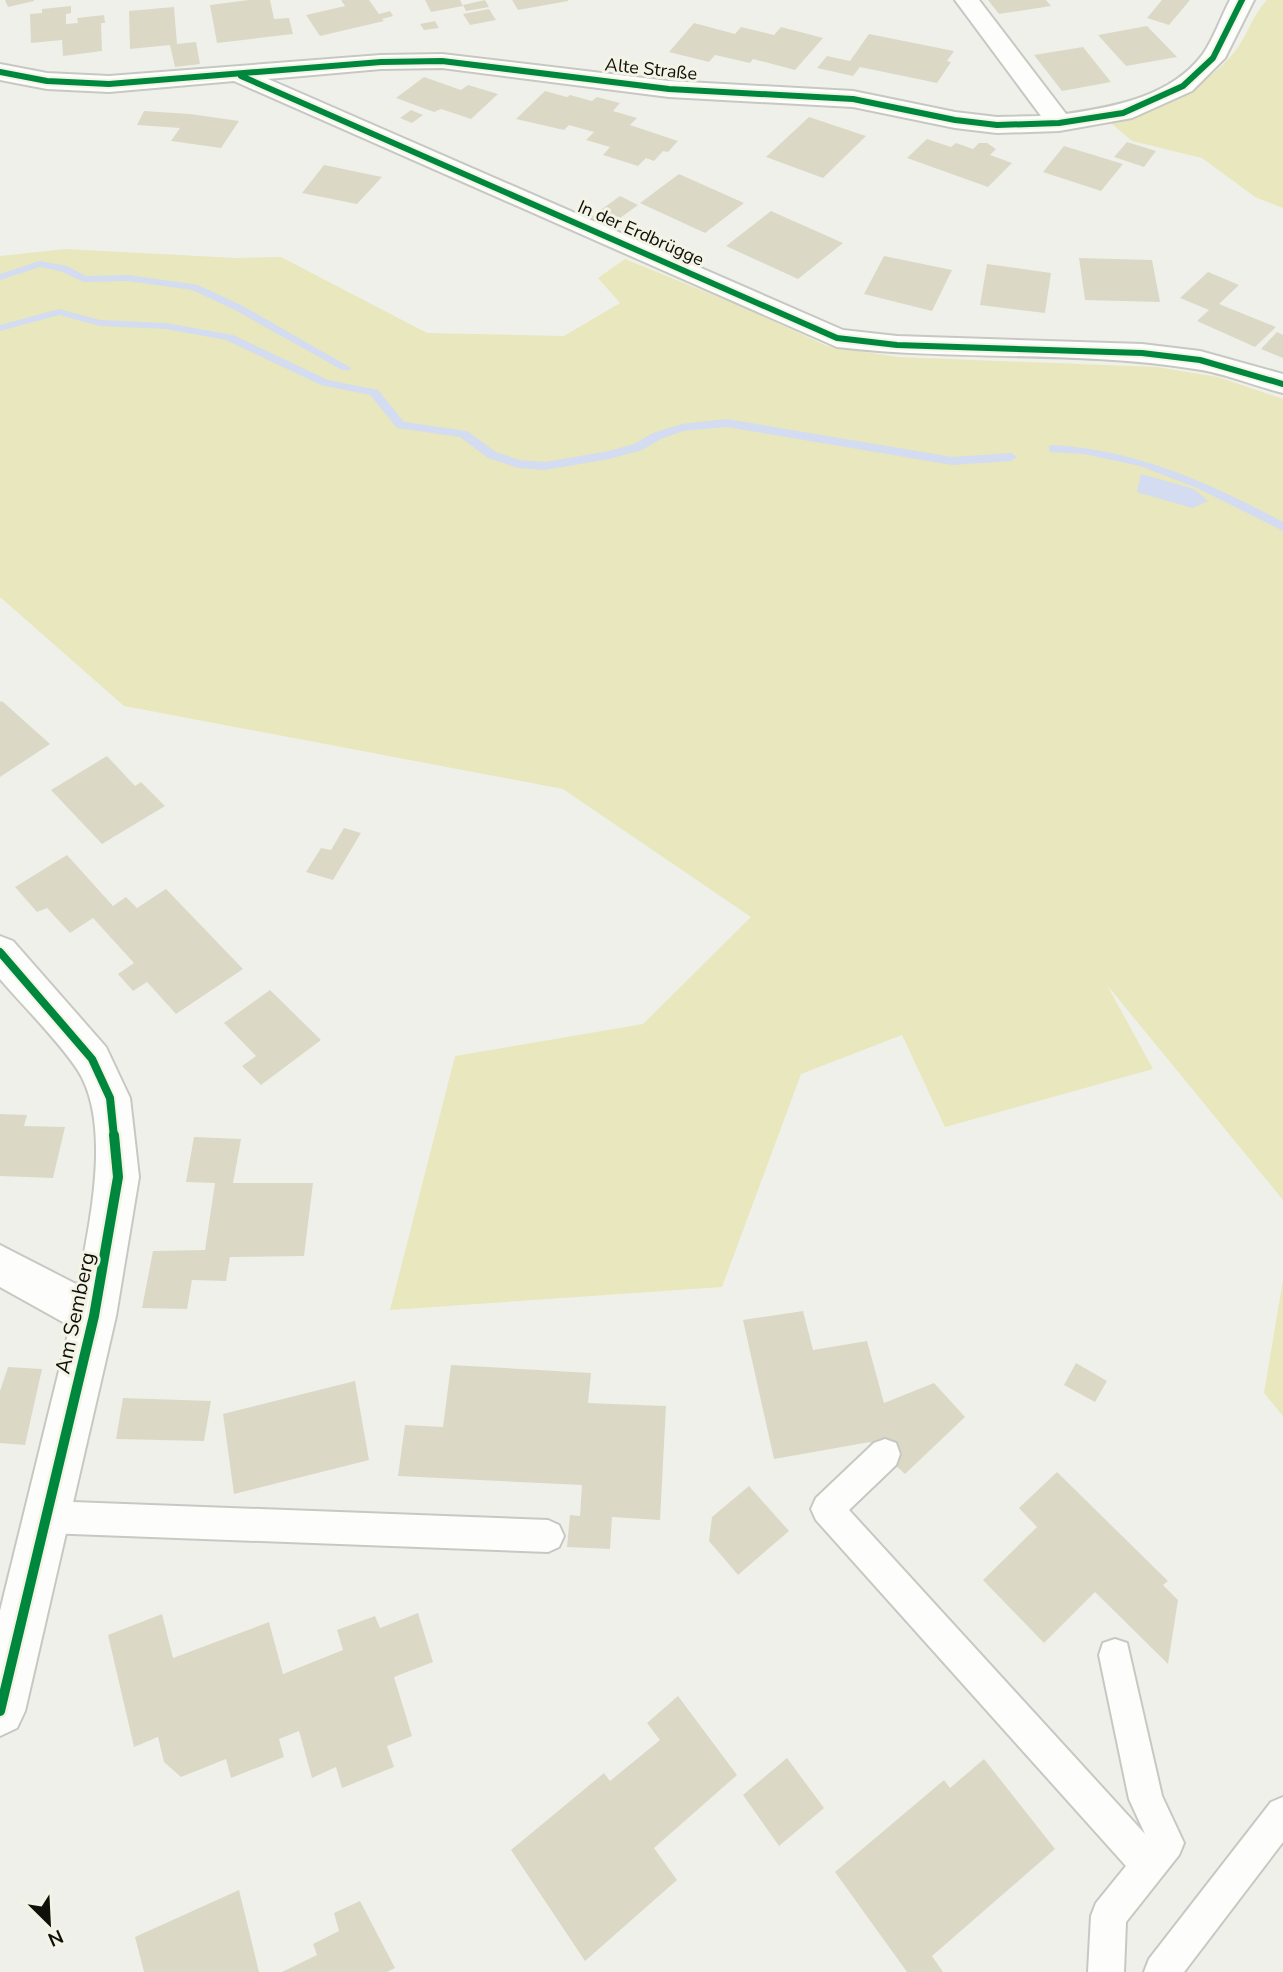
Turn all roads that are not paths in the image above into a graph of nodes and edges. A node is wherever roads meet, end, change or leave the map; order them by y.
1 (967, 0) edge
2 (1242, 0) edge
3 (0, 72) edge
4 (238, 74) junction
5 (1059, 123) junction
6 (1283, 384) edge
7 (0, 952) edge
8 (0, 1265) edge
9 (94, 1316) junction
10 (885, 1454) dead end
11 (46, 1517) junction
12 (548, 1536) dead end
13 (1115, 1655) dead end
14 (0, 1711) edge
15 (1283, 1814) edge
16 (1150, 1866) junction
17 (1106, 1972) edge
18 (1162, 1972) edge

1 - 5 street
2 - 5 street, Alte Straße
3 - 4 street, In der Erdbrügge
4 - 5 street, Alte Straße
4 - 6 street, In der Erdbrügge
7 - 9 street, Am Semberg
8 - 9 street
9 - 11 street, Am Semberg
10 - 16 lane
11 - 12 lane
11 - 14 street, Am Semberg
13 - 16 lane
15 - 18 lane
16 - 17 lane

